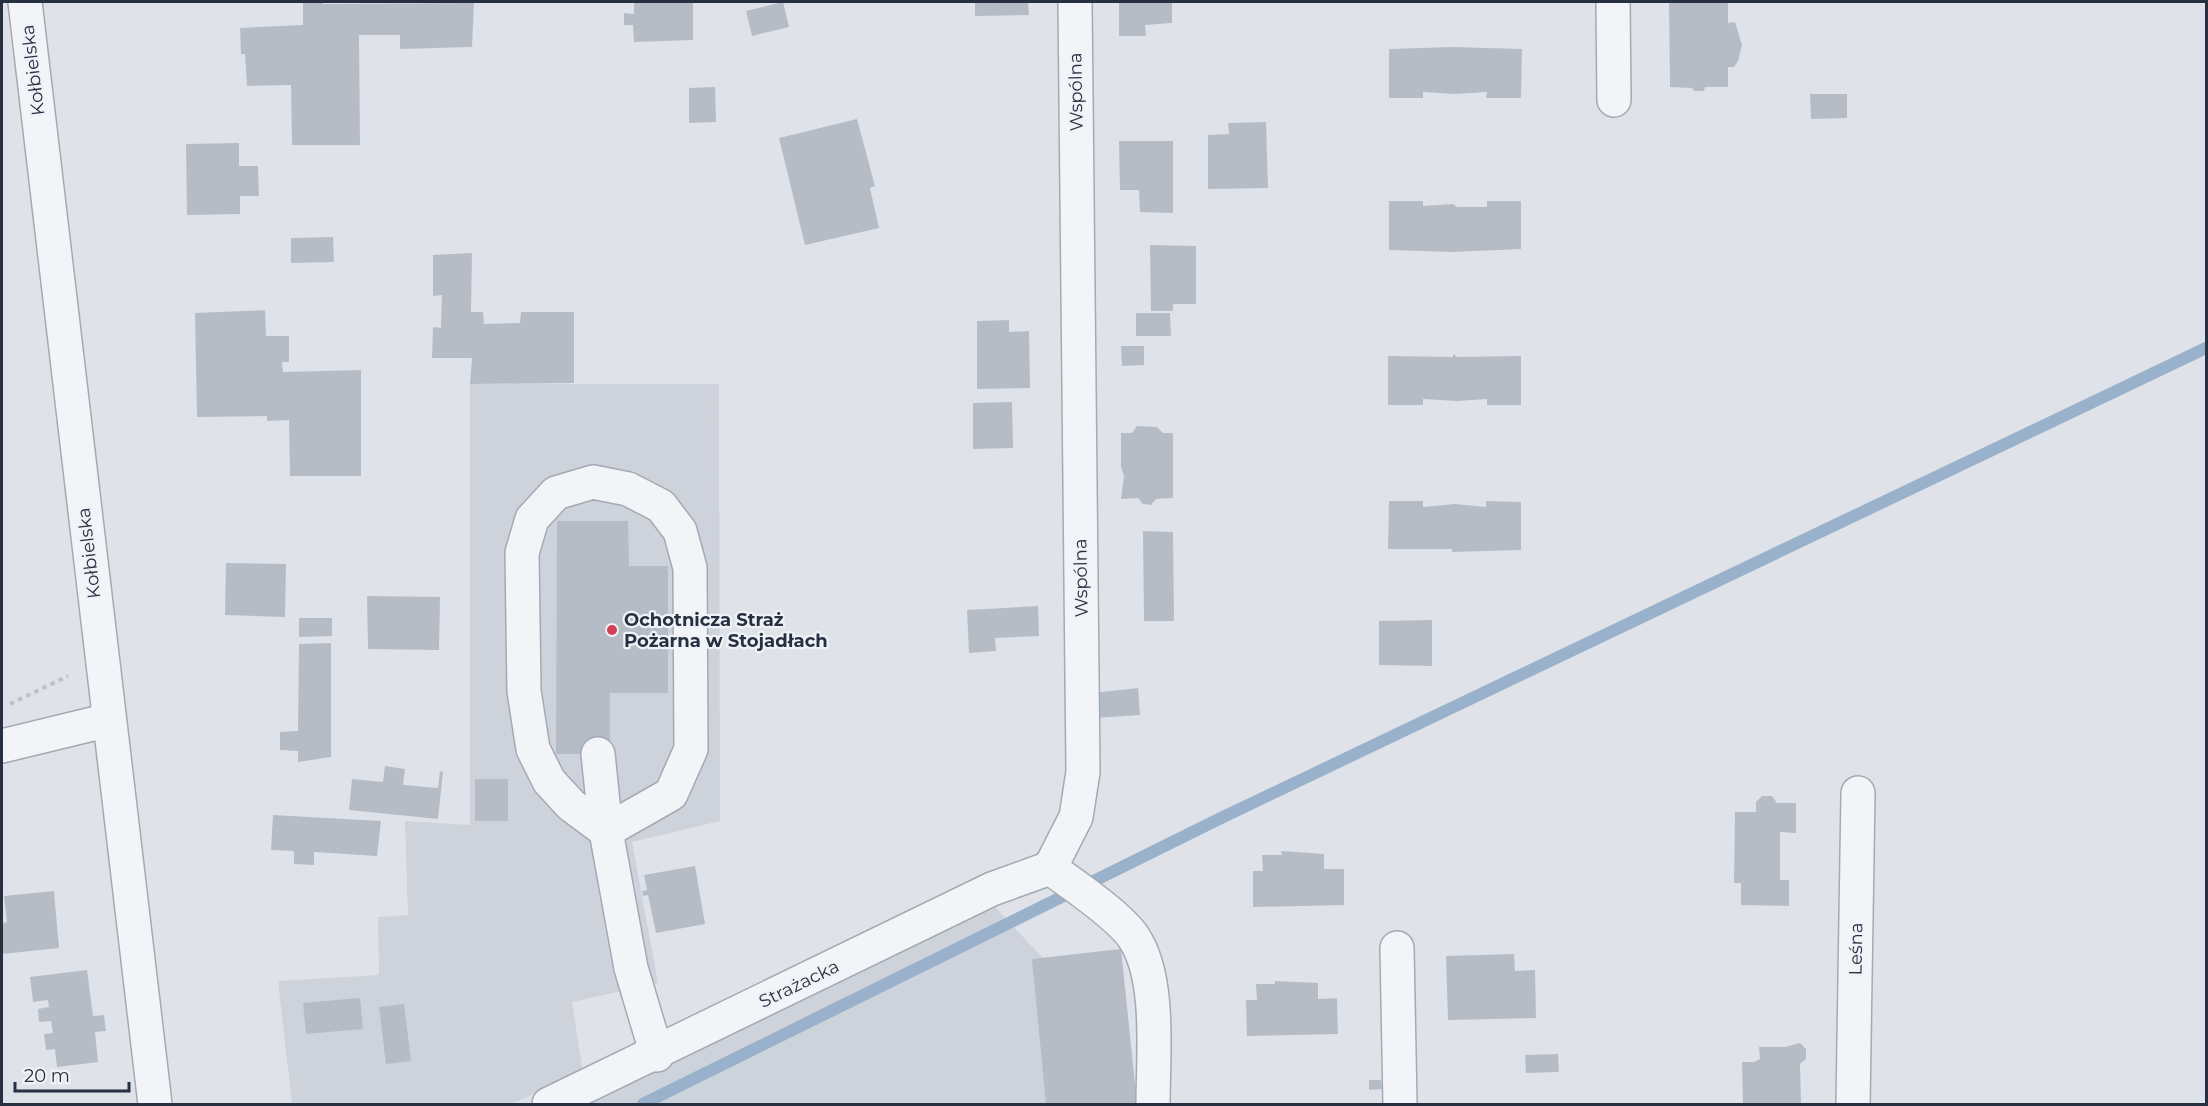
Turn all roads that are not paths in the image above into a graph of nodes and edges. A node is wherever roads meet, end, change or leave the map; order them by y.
1 (25, 2) edge
2 (1075, 2) edge
3 (1613, 2) edge
4 (1614, 100) dead end
5 (109, 720) junction
6 (2, 746) edge
7 (598, 754) dead end
8 (1858, 792) dead end
9 (606, 831) junction
10 (1053, 871) junction
11 (1397, 948) dead end
12 (657, 1054) junction
13 (155, 1104) edge
14 (549, 1104) edge
15 (1154, 1104) edge
16 (1400, 1104) edge
17 (1853, 1104) edge

1 - 5 street, Kołbielska
2 - 10 street, Wspólna
3 - 4 street
5 - 6 street
5 - 13 street, Kołbielska
7 - 9 street
8 - 17 street, Leśna
9 - 9 street
9 - 12 street
10 - 12 street, Strażacka
10 - 15 street
11 - 16 street
12 - 14 street, Strażacka

